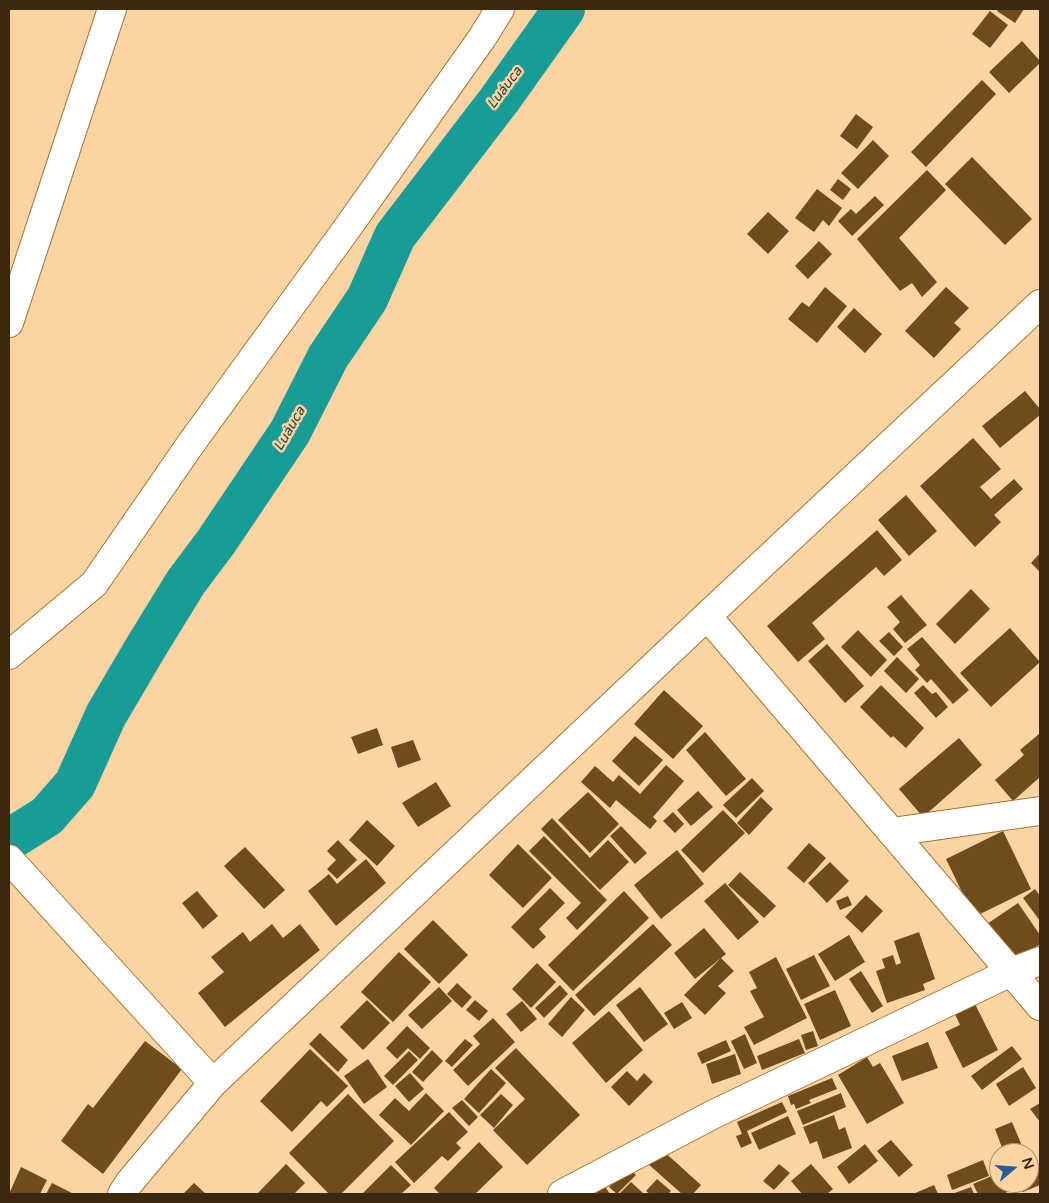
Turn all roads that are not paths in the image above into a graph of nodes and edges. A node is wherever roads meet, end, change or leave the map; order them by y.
1 (112, 9) edge
2 (500, 9) edge
3 (1040, 304) edge
4 (9, 323) edge
5 (707, 616) junction
6 (9, 655) edge
7 (1040, 810) edge
8 (892, 832) junction
9 (16, 867) edge
10 (1040, 961) edge
11 (1011, 972) junction
12 (1040, 1006) edge
13 (213, 1083) junction
14 (122, 1194) edge
15 (562, 1194) edge

1 - 4 street
2 - 6 street
3 - 5 street
5 - 8 street
5 - 13 street
7 - 8 street
8 - 11 street
9 - 13 street
10 - 11 street
11 - 12 street
11 - 15 street
13 - 14 street

